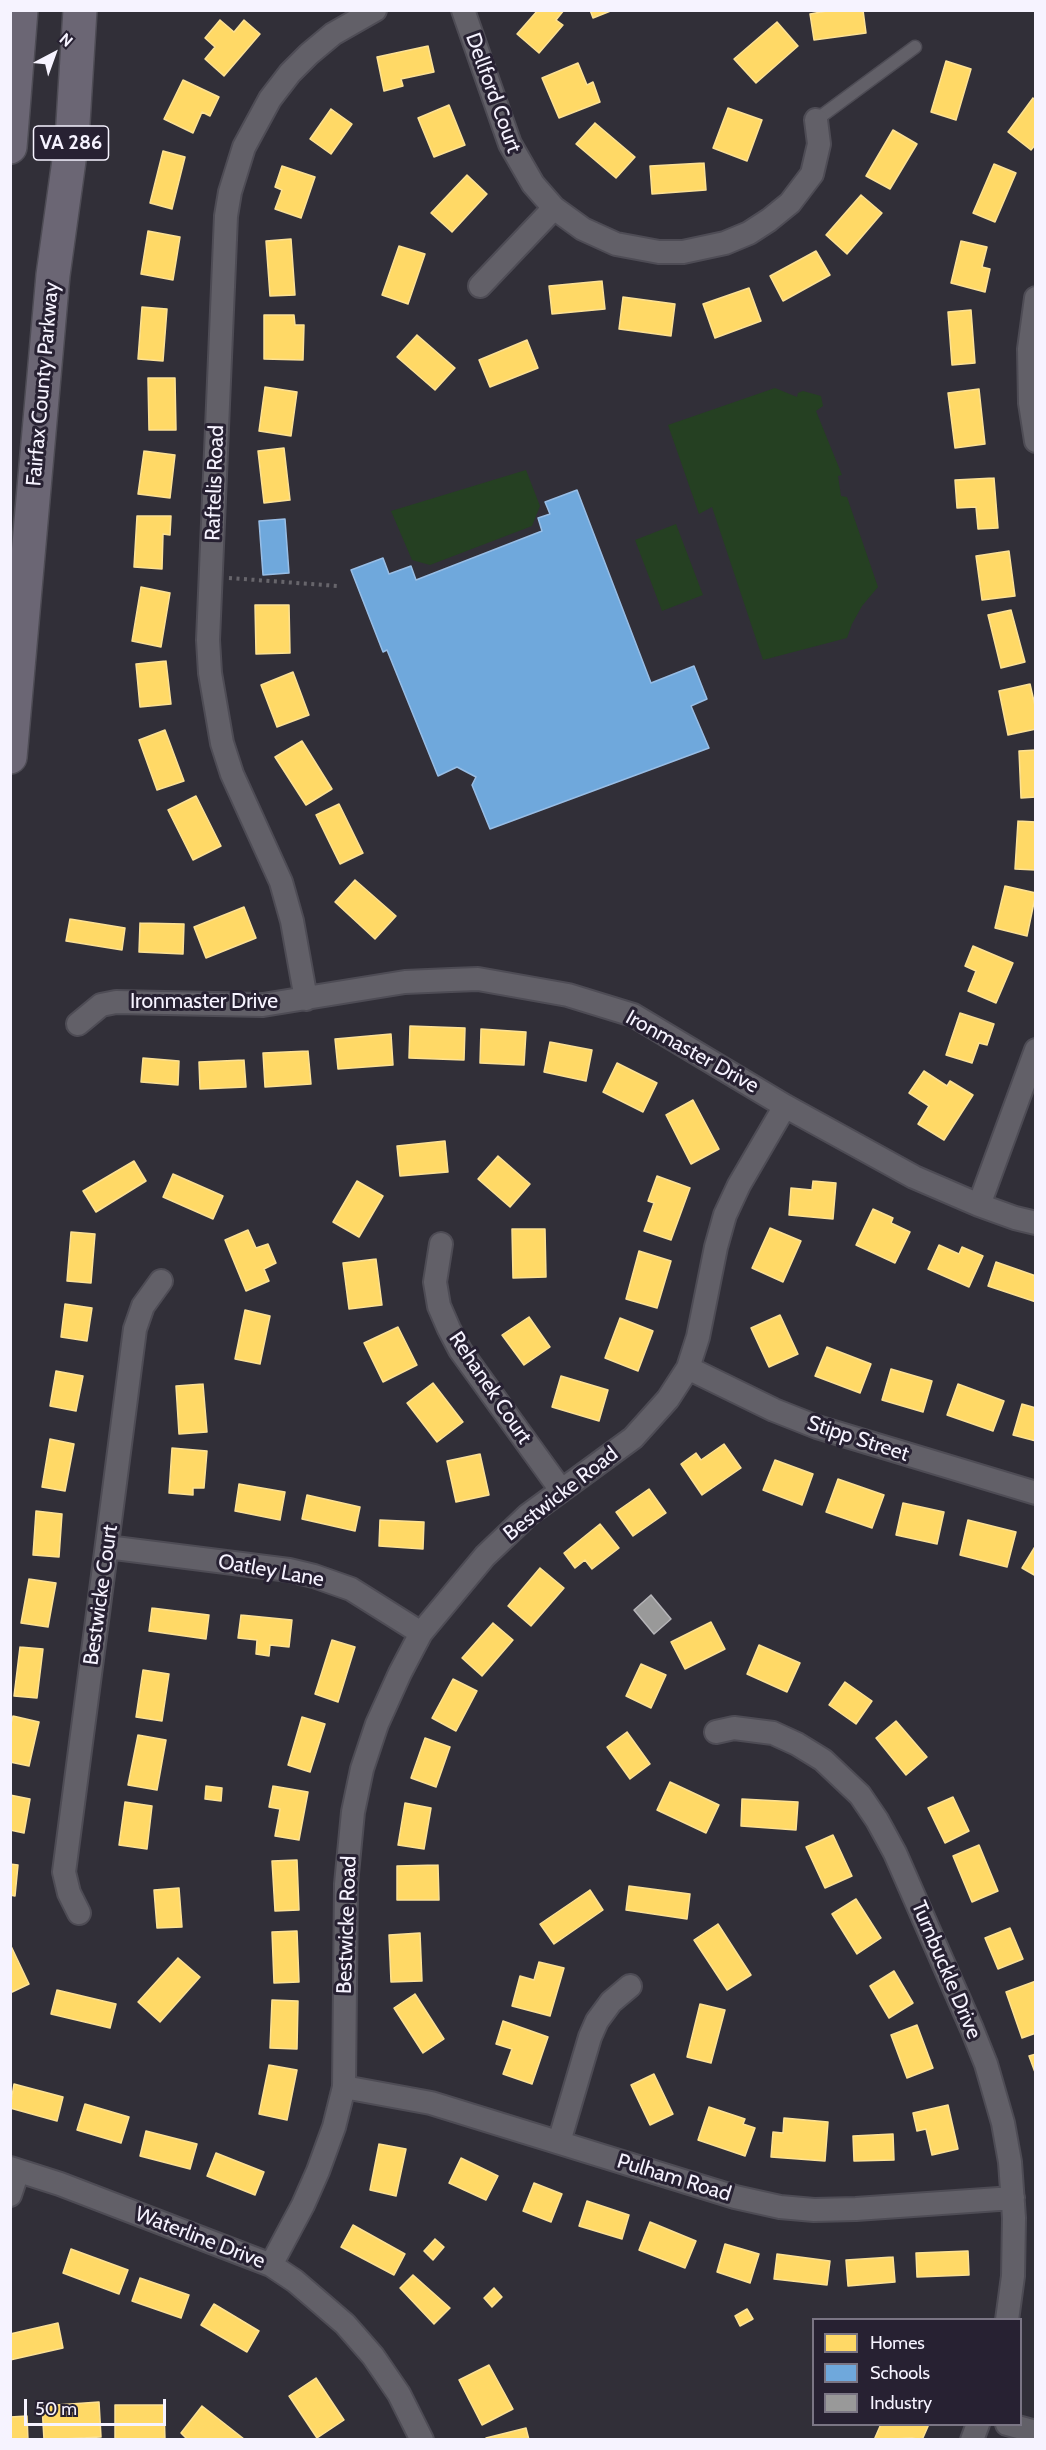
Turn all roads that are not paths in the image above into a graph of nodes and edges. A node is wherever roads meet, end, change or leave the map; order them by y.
1 (21, 10) edge
2 (80, 10) edge
3 (375, 10) edge
4 (463, 10) edge
5 (915, 47) dead end
6 (816, 120) joint
7 (10, 147) edge
8 (554, 208) junction
9 (480, 286) dead end
10 (1035, 298) edge
11 (1033, 402) edge
12 (1035, 441) edge
13 (10, 758) edge
14 (306, 999) junction
15 (78, 1024) dead end
16 (1035, 1050) edge
17 (785, 1106) junction
18 (979, 1205) junction
19 (1035, 1223) edge
20 (441, 1244) dead end
21 (161, 1281) dead end
22 (688, 1368) junction
23 (561, 1490) junction
24 (1035, 1493) edge
25 (107, 1547) junction
26 (421, 1633) junction
27 (716, 1732) dead end
28 (79, 1913) dead end
29 (630, 1986) dead end
30 (344, 2087) junction
31 (559, 2142) junction
32 (14, 2170) edge
33 (10, 2195) edge
34 (1012, 2198) junction
35 (271, 2265) junction
36 (1007, 2318) edge
37 (1015, 2426) edge
38 (1035, 2432) edge
39 (422, 2439) edge

1 - 7 highway, VA 286
2 - 13 highway, Fairfax County Parkway / VA 286
3 - 14 street, Raftelis Road
4 - 8 street, Dellford Court
5 - 6 lane
6 - 8 street, Dellford Court
8 - 9 street
10 - 11 street
11 - 12 street
14 - 15 street, Ironmaster Drive
14 - 17 street, Ironmaster Drive
16 - 18 street
17 - 18 street, Ironmaster Drive
17 - 22 street, Bestwicke Road
18 - 19 street, Ironmaster Drive
20 - 23 street, Rehanek Court
21 - 25 street, Bestwicke Court
22 - 23 street, Bestwicke Road
22 - 24 street, Stipp Street
23 - 26 street, Bestwicke Road
25 - 26 street, Oatley Lane
25 - 28 street, Bestwicke Court
26 - 30 street, Bestwicke Road
27 - 34 street, Turnbuckle Drive
29 - 31 street
30 - 31 street, Pulham Road
30 - 35 street, Bestwicke Road
31 - 34 street, Pulham Road
32 - 33 street
32 - 35 street, Waterline Drive
34 - 36 street, Turnbuckle Drive
35 - 39 street, Waterline Drive
37 - 38 street

